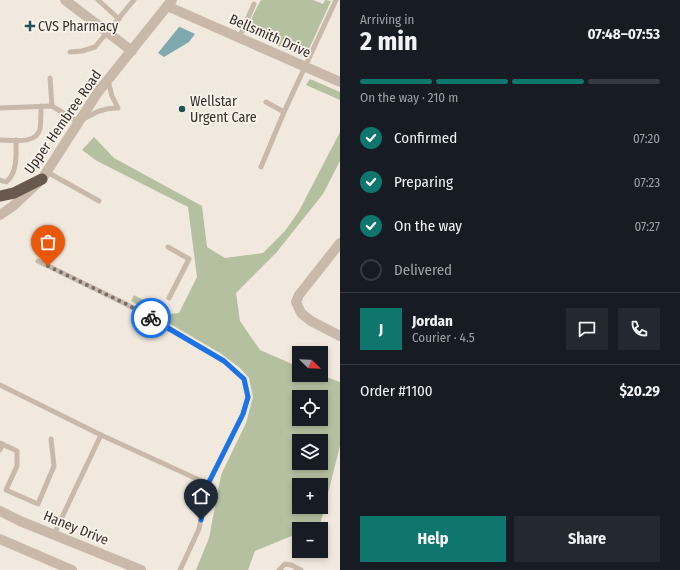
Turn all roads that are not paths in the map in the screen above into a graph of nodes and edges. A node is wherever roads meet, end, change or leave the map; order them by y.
1 (65, 0) edge
2 (98, 0) edge
3 (134, 0) edge
4 (336, 0) edge
5 (170, 3) edge
6 (254, 4) dead end
7 (119, 19) junction
8 (108, 32) junction
9 (239, 38) junction
10 (132, 51) junction
11 (70, 52) dead end
12 (304, 67) junction
13 (50, 78) dead end
14 (108, 80) junction
15 (340, 82) edge
16 (266, 102) dead end
17 (41, 106) junction
18 (52, 106) junction
19 (0, 108) edge
20 (284, 112) junction
21 (78, 122) junction
22 (0, 140) edge
23 (16, 140) junction
24 (261, 167) dead end
25 (44, 175) junction
26 (0, 180) edge
27 (0, 196) edge
28 (99, 201) dead end
29 (0, 215) edge
30 (340, 243) edge
31 (168, 248) dead end
32 (38, 261) dead end
33 (169, 298) dead end
34 (340, 336) edge
35 (0, 385) edge
36 (101, 435) junction
37 (51, 440) dead end
38 (2, 444) edge
39 (0, 450) edge
40 (208, 484) junction
41 (0, 511) edge
42 (54, 534) junction
43 (0, 539) edge
44 (72, 570) edge
45 (142, 570) edge
46 (180, 570) edge
47 (279, 570) edge
48 (300, 570) edge

1 - 8 street
2 - 7 lane
3 - 7 lane
4 - 12 lane
5 - 9 street, Bellsmith Drive
5 - 10 street, Upper Hembree Road
6 - 9 lane
7 - 8 lane
8 - 10 street
8 - 11 lane
9 - 12 street, Bellsmith Drive
10 - 14 street, Upper Hembree Road
12 - 15 street, Bellsmith Drive
12 - 20 lane
13 - 18 lane
14 - 21 street, Upper Hembree Road
14 - 21 lane
16 - 20 lane
17 - 18 lane
17 - 19 lane
17 - 23 lane
18 - 21 lane
20 - 24 lane
21 - 25 street, Upper Hembree Road
22 - 23 lane
23 - 26 lane
25 - 27 highway
25 - 28 lane
25 - 29 street, Upper Hembree Road
30 - 34 street
31 - 33 lane
32 - 40 lane
35 - 36 lane
36 - 40 lane
36 - 42 lane
37 - 38 lane
38 - 39 lane
40 - 46 lane
41 - 42 street, Haney Drive
42 - 45 street, Haney Drive
43 - 44 street
47 - 48 lane

